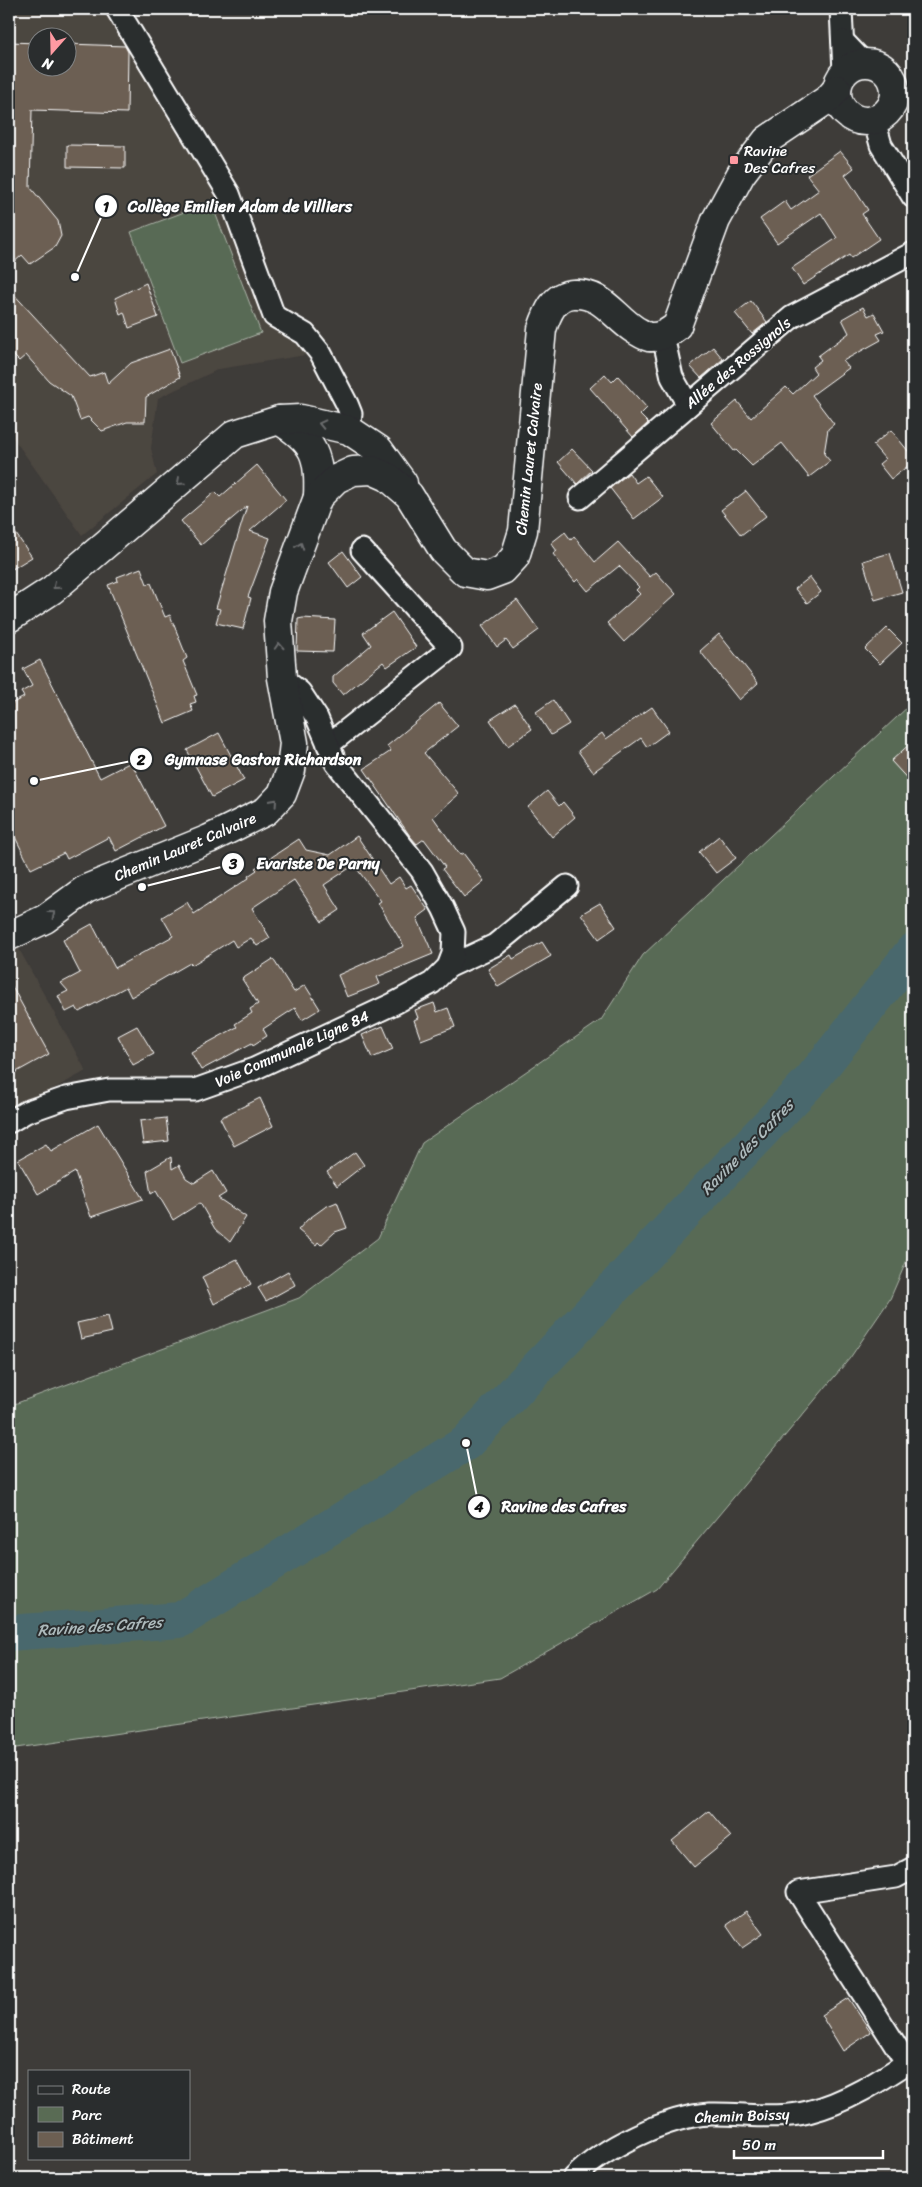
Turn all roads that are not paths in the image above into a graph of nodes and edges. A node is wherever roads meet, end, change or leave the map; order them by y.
1 (117, 9) edge
2 (841, 9) edge
3 (848, 75) junction
4 (897, 98) edge
5 (806, 114) junction
6 (846, 114) junction
7 (913, 197) edge
8 (913, 253) edge
9 (663, 336) junction
10 (688, 405) junction
11 (279, 420) junction
12 (349, 430) junction
13 (327, 488) junction
14 (409, 495) junction
15 (580, 498) dead end
16 (362, 550) dead end
17 (9, 618) edge
18 (282, 678) junction
19 (328, 745) junction
20 (567, 886) dead end
21 (9, 936) edge
22 (448, 967) junction
23 (9, 1122) edge
24 (913, 1868) edge
25 (910, 2061) edge
26 (574, 2178) edge

1 - 12 street
2 - 3 street
3 - 4 main road
3 - 5 main road
3 - 6 main road
4 - 6 main road
4 - 7 street
5 - 6 main road
5 - 9 main road
8 - 10 street, Allée des Rossignols
9 - 10 street
9 - 14 main road, Chemin Lauret Calvaire
10 - 15 street, Allée des Rossignols
12 -> 11 main road
11 - 13 main road
11 -> 17 main road
12 - 13 main road
12 - 14 main road
13 - 14 main road, Chemin Lauret Calvaire
18 -> 13 main road, Chemin Lauret Calvaire
16 - 19 street
18 - 19 street
21 -> 18 main road, Chemin Lauret Calvaire
19 - 22 street
20 - 22 street, Voie Communale Ligne 84
22 - 23 street, Voie Communale Ligne 84
24 - 25 street
25 - 26 street, Chemin Boissy

